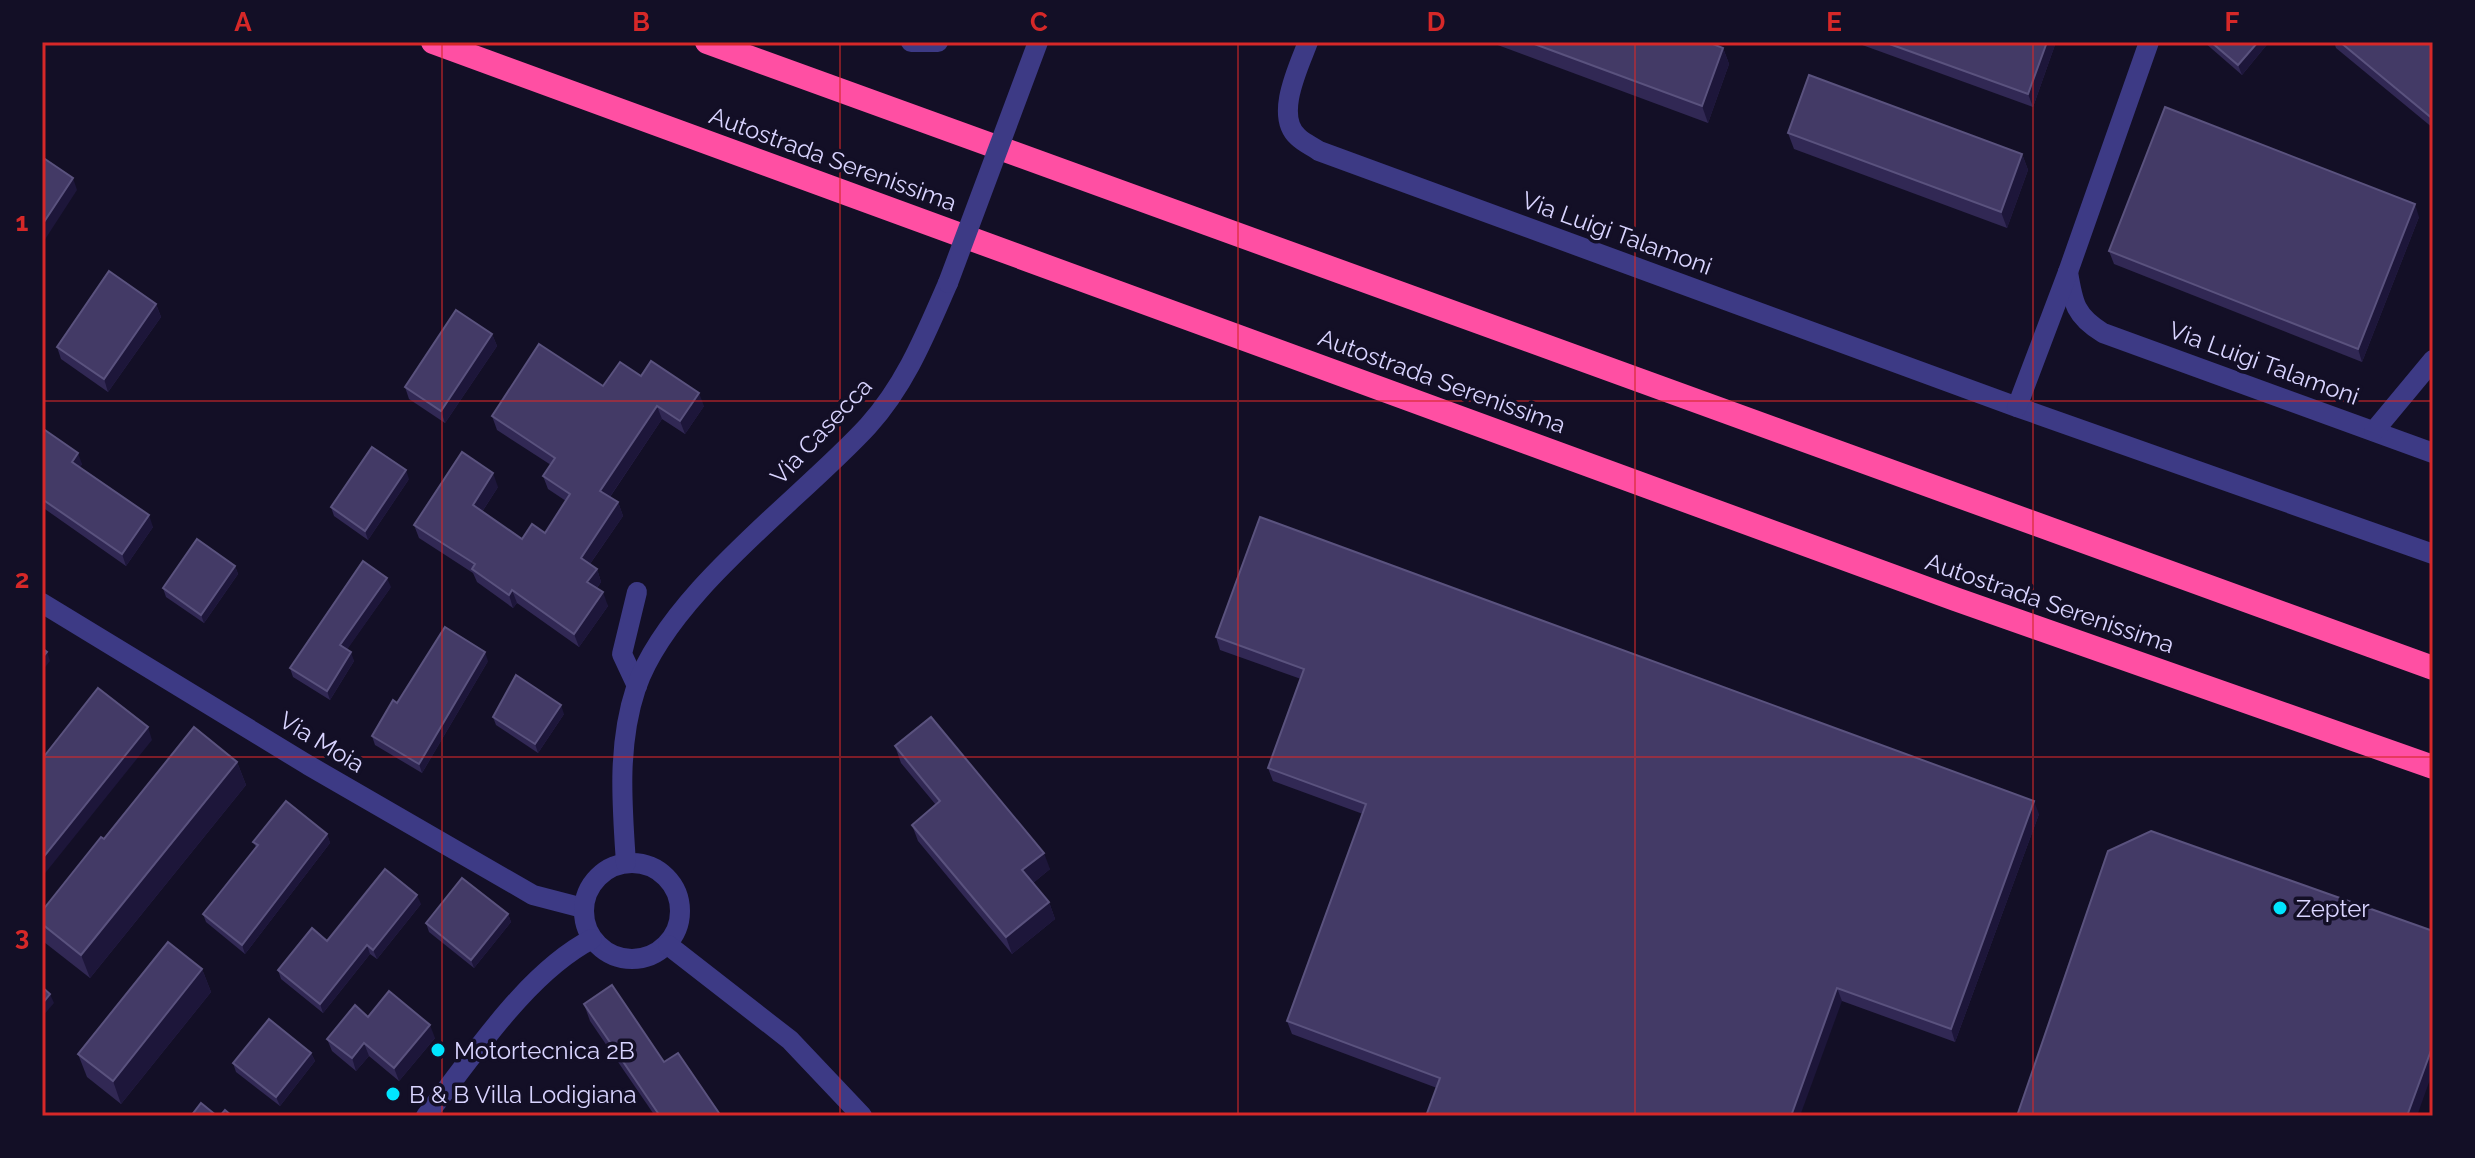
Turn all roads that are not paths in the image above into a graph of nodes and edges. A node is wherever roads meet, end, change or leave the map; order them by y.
1 (433, 42) edge
2 (707, 42) edge
3 (911, 42) edge
4 (938, 42) edge
5 (1038, 42) edge
6 (1308, 42) edge
7 (2149, 42) edge
8 (2068, 272) junction
9 (2433, 360) edge
10 (2017, 407) junction
11 (2374, 431) junction
12 (2433, 453) edge
13 (2433, 554) edge
14 (637, 592) dead end
15 (42, 603) edge
16 (2433, 668) edge
17 (637, 686) junction
18 (2433, 767) edge
19 (626, 863) junction
20 (583, 908) junction
21 (592, 939) junction
22 (668, 945) junction
23 (426, 1116) edge
24 (862, 1116) edge

1 - 18 highway, Autostrada Serenissima
2 - 16 highway
3 - 4 street
5 - 17 street, Via Casecca, bridge
6 - 10 street, Via Luigi Talamoni
7 - 8 street
8 - 10 street
8 - 11 street, Via Luigi Talamoni
9 - 11 street
10 - 13 street, Via Luigi Talamoni
11 - 12 street, Via Luigi Talamoni
14 - 17 street
15 - 20 street, Via Moia
17 - 19 street, Via Casecca
19 - 20 street
19 - 22 street
20 - 21 street
21 - 22 street
21 - 23 street
22 - 24 street

